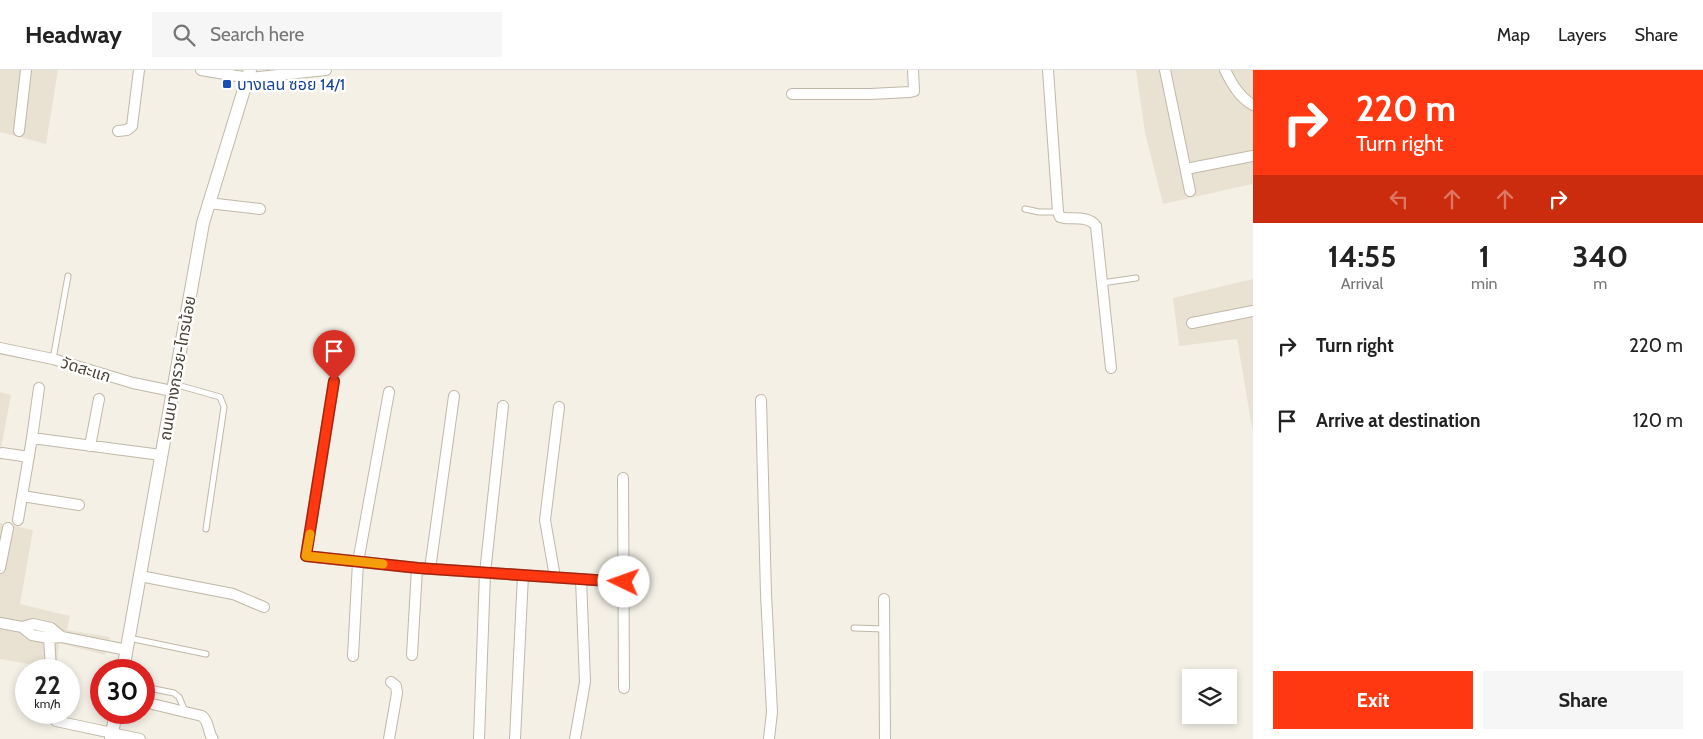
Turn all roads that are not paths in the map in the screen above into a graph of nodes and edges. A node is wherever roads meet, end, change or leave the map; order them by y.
1 (26, 70) edge
2 (139, 70) edge
3 (201, 70) edge
4 (326, 70) edge
5 (913, 70) edge
6 (1048, 70) edge
7 (1165, 70) edge
8 (1225, 70) edge
9 (250, 74) edge
10 (792, 94) dead end
11 (1251, 101) edge
12 (19, 131) dead end
13 (118, 131) dead end
14 (1253, 156) edge
15 (1186, 169) junction
16 (1190, 191) dead end
17 (208, 203) junction
18 (260, 209) dead end
19 (1025, 209) dead end
20 (1058, 212) junction
21 (68, 276) dead end
22 (1136, 278) dead end
23 (1102, 283) junction
24 (1253, 311) edge
25 (1192, 323) dead end
26 (0, 348) edge
27 (53, 359) junction
28 (1111, 368) dead end
29 (334, 381) dead end
30 (39, 388) dead end
31 (173, 388) junction
32 (389, 392) dead end
33 (454, 396) dead end
34 (98, 399) dead end
35 (761, 400) dead end
36 (503, 406) dead end
37 (559, 407) dead end
38 (32, 438) junction
39 (90, 446) junction
40 (2, 452) dead end
41 (161, 455) junction
42 (29, 457) junction
43 (623, 478) dead end
44 (22, 496) junction
45 (78, 505) dead end
46 (18, 520) dead end
47 (8, 528) dead end
48 (206, 529) dead end
49 (358, 562) junction
50 (0, 568) edge
51 (418, 568) junction
52 (430, 569) junction
53 (485, 573) junction
54 (140, 576) junction
55 (523, 576) junction
56 (555, 577) junction
57 (581, 579) junction
58 (624, 582) junction
59 (884, 599) dead end
60 (264, 607) dead end
61 (0, 623) edge
62 (854, 628) dead end
63 (884, 629) junction
64 (50, 633) junction
65 (128, 644) junction
66 (206, 654) dead end
67 (412, 655) dead end
68 (353, 656) dead end
69 (51, 659) edge
70 (125, 659) edge
71 (391, 682) dead end
72 (624, 688) dead end
73 (155, 689) edge
74 (155, 705) edge
75 (186, 712) junction
76 (67, 724) edge
77 (111, 736) edge
78 (140, 739) edge
79 (213, 739) edge
80 (389, 739) edge
81 (479, 739) edge
82 (515, 739) edge
83 (575, 739) edge
84 (769, 739) edge
85 (885, 739) edge

1 - 12 street
2 - 13 street
3 - 9 street
4 - 9 street
5 - 10 street
6 - 20 street
7 - 15 street
8 - 11 street
9 - 17 street, ถนนบางกรวย-ไทรน้อย
14 - 15 street
15 - 16 street
17 - 18 street
17 - 31 street, ถนนบางกรวย-ไทรน้อย
19 - 20 lane
20 - 23 street
21 - 27 lane
22 - 23 lane
23 - 28 street
24 - 25 street
26 - 27 street, วัดสะแก
27 - 31 street, วัดสะแก
29 - 49 street
30 - 38 street
31 - 41 street, ถนนบางกรวย-ไทรน้อย
31 - 48 lane
32 - 49 street
33 - 52 street
34 - 39 street
35 - 84 street
36 - 53 street
37 - 56 street
38 - 39 street
38 - 42 street
39 - 41 street
40 - 42 street
41 - 54 street, ถนนบางกรวย-ไทรน้อย
42 - 44 street
43 - 58 street
44 - 45 street
44 - 46 street
47 - 50 street
49 - 51 street
49 - 68 street
51 - 52 street
51 - 67 street
52 - 53 street
53 - 55 street
53 - 81 street
54 - 60 street
54 - 65 street, ถนนบางกรวย-ไทรน้อย
55 - 56 street
55 - 82 street
56 - 57 street
57 - 58 street
57 - 83 street
58 - 72 street
59 - 63 street
61 - 64 street
62 - 63 lane
63 - 85 street
64 - 65 street
64 - 69 street
65 - 66 lane
65 - 70 street, ถนนบางกรวย-ไทรน้อย
71 - 80 street
73 - 75 lane
74 - 75 street
75 - 79 street
76 - 77 street
77 - 78 street

